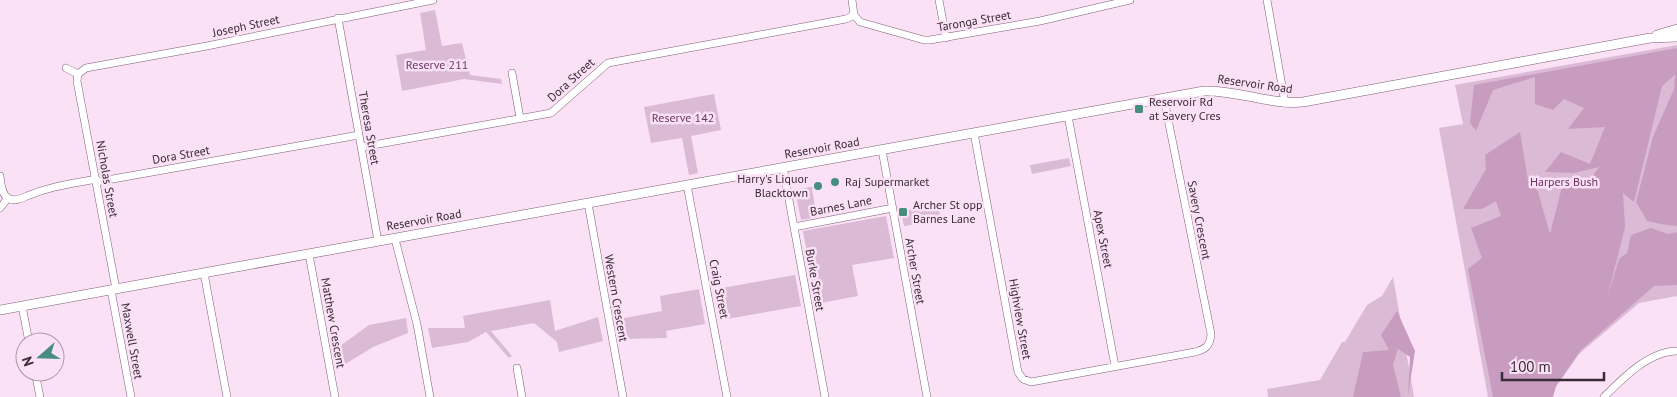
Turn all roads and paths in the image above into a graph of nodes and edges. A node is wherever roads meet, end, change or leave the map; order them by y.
1 (433, 0) edge
2 (852, 0) edge
3 (939, 0) edge
4 (1130, 0) edge
5 (1267, 0) edge
6 (854, 15) junction
7 (338, 18) junction
8 (1677, 29) edge
9 (1677, 37) edge
10 (946, 38) junction
11 (1650, 38) junction
12 (66, 68) dead end
13 (512, 73) dead end
14 (78, 74) junction
15 (1164, 99) junction
16 (1285, 103) junction
17 (1068, 116) junction
18 (520, 118) junction
19 (974, 133) junction
20 (359, 135) junction
21 (362, 147) junction
22 (882, 150) junction
23 (783, 167) junction
24 (0, 176) edge
25 (96, 181) junction
26 (687, 185) junction
27 (8, 198) junction
28 (588, 203) junction
29 (0, 208) edge
30 (892, 208) junction
31 (794, 226) junction
32 (395, 238) junction
33 (378, 241) junction
34 (309, 254) junction
35 (204, 273) junction
36 (113, 290) junction
37 (22, 306) junction
38 (0, 310) edge
39 (27, 332) edge
40 (1208, 346) joint
41 (1677, 351) edge
42 (1115, 366) junction
43 (517, 368) dead end
44 (37, 382) edge
45 (1610, 390) junction
46 (40, 397) edge
47 (131, 397) edge
48 (226, 397) edge
49 (335, 397) edge
50 (430, 397) edge
51 (522, 397) edge
52 (623, 397) edge
53 (727, 397) edge
54 (825, 397) edge
55 (927, 397) edge
56 (1604, 397) edge
57 (1616, 397) edge

1 - 7 street, Joseph Street
2 - 6 street
3 - 10 street
4 - 10 street, Taronga Street
5 - 16 street
6 - 10 street, Taronga Street
6 - 18 street, Dora Street
7 - 14 street, Joseph Street
7 - 20 street, Theresa Street
8 - 11 main road, Reservoir Road
9 - 11 main road, Reservoir Road
11 - 16 main road, Reservoir Road
12 - 14 street
13 - 18 street
14 - 25 street, Nicholas Street
15 - 16 main road, Reservoir Road
15 - 17 main road, Reservoir Road
15 - 40 street, Savery Crescent
17 - 19 main road, Reservoir Road
17 - 42 street, Apex Street
18 - 21 street, Dora Street
19 - 22 main road, Reservoir Road
19 - 42 street, Highview Street
20 - 21 street, Theresa Street
20 - 25 street, Dora Street
21 - 33 street, Theresa Street
22 - 23 main road, Reservoir Road
22 - 30 street, Archer Street
23 - 26 main road, Reservoir Road
23 - 31 street, Burke Street
24 - 27 street
25 - 27 street, Dora Street
25 - 36 street, Nicholas Street
26 - 28 main road, Reservoir Road
26 - 53 street, Craig Street
27 - 29 street
28 - 32 main road, Reservoir Road
28 - 52 street, Western Crescent
30 - 31 street, Barnes Lane
30 - 55 street, Archer Street
31 - 54 street, Burke Street
32 - 33 main road, Reservoir Road
32 - 50 street
33 - 34 main road, Reservoir Road
34 - 35 main road, Reservoir Road
34 - 49 street, Matthew Crescent
35 - 36 main road, Reservoir Road
35 - 48 street
36 - 37 main road, Reservoir Road
36 - 47 street, Maxwell Street
37 - 38 main road, Reservoir Road
37 - 39 street
40 - 42 street, Highview Street
41 - 45 street
43 - 51 street
44 - 46 street
45 - 56 street
45 - 57 street

